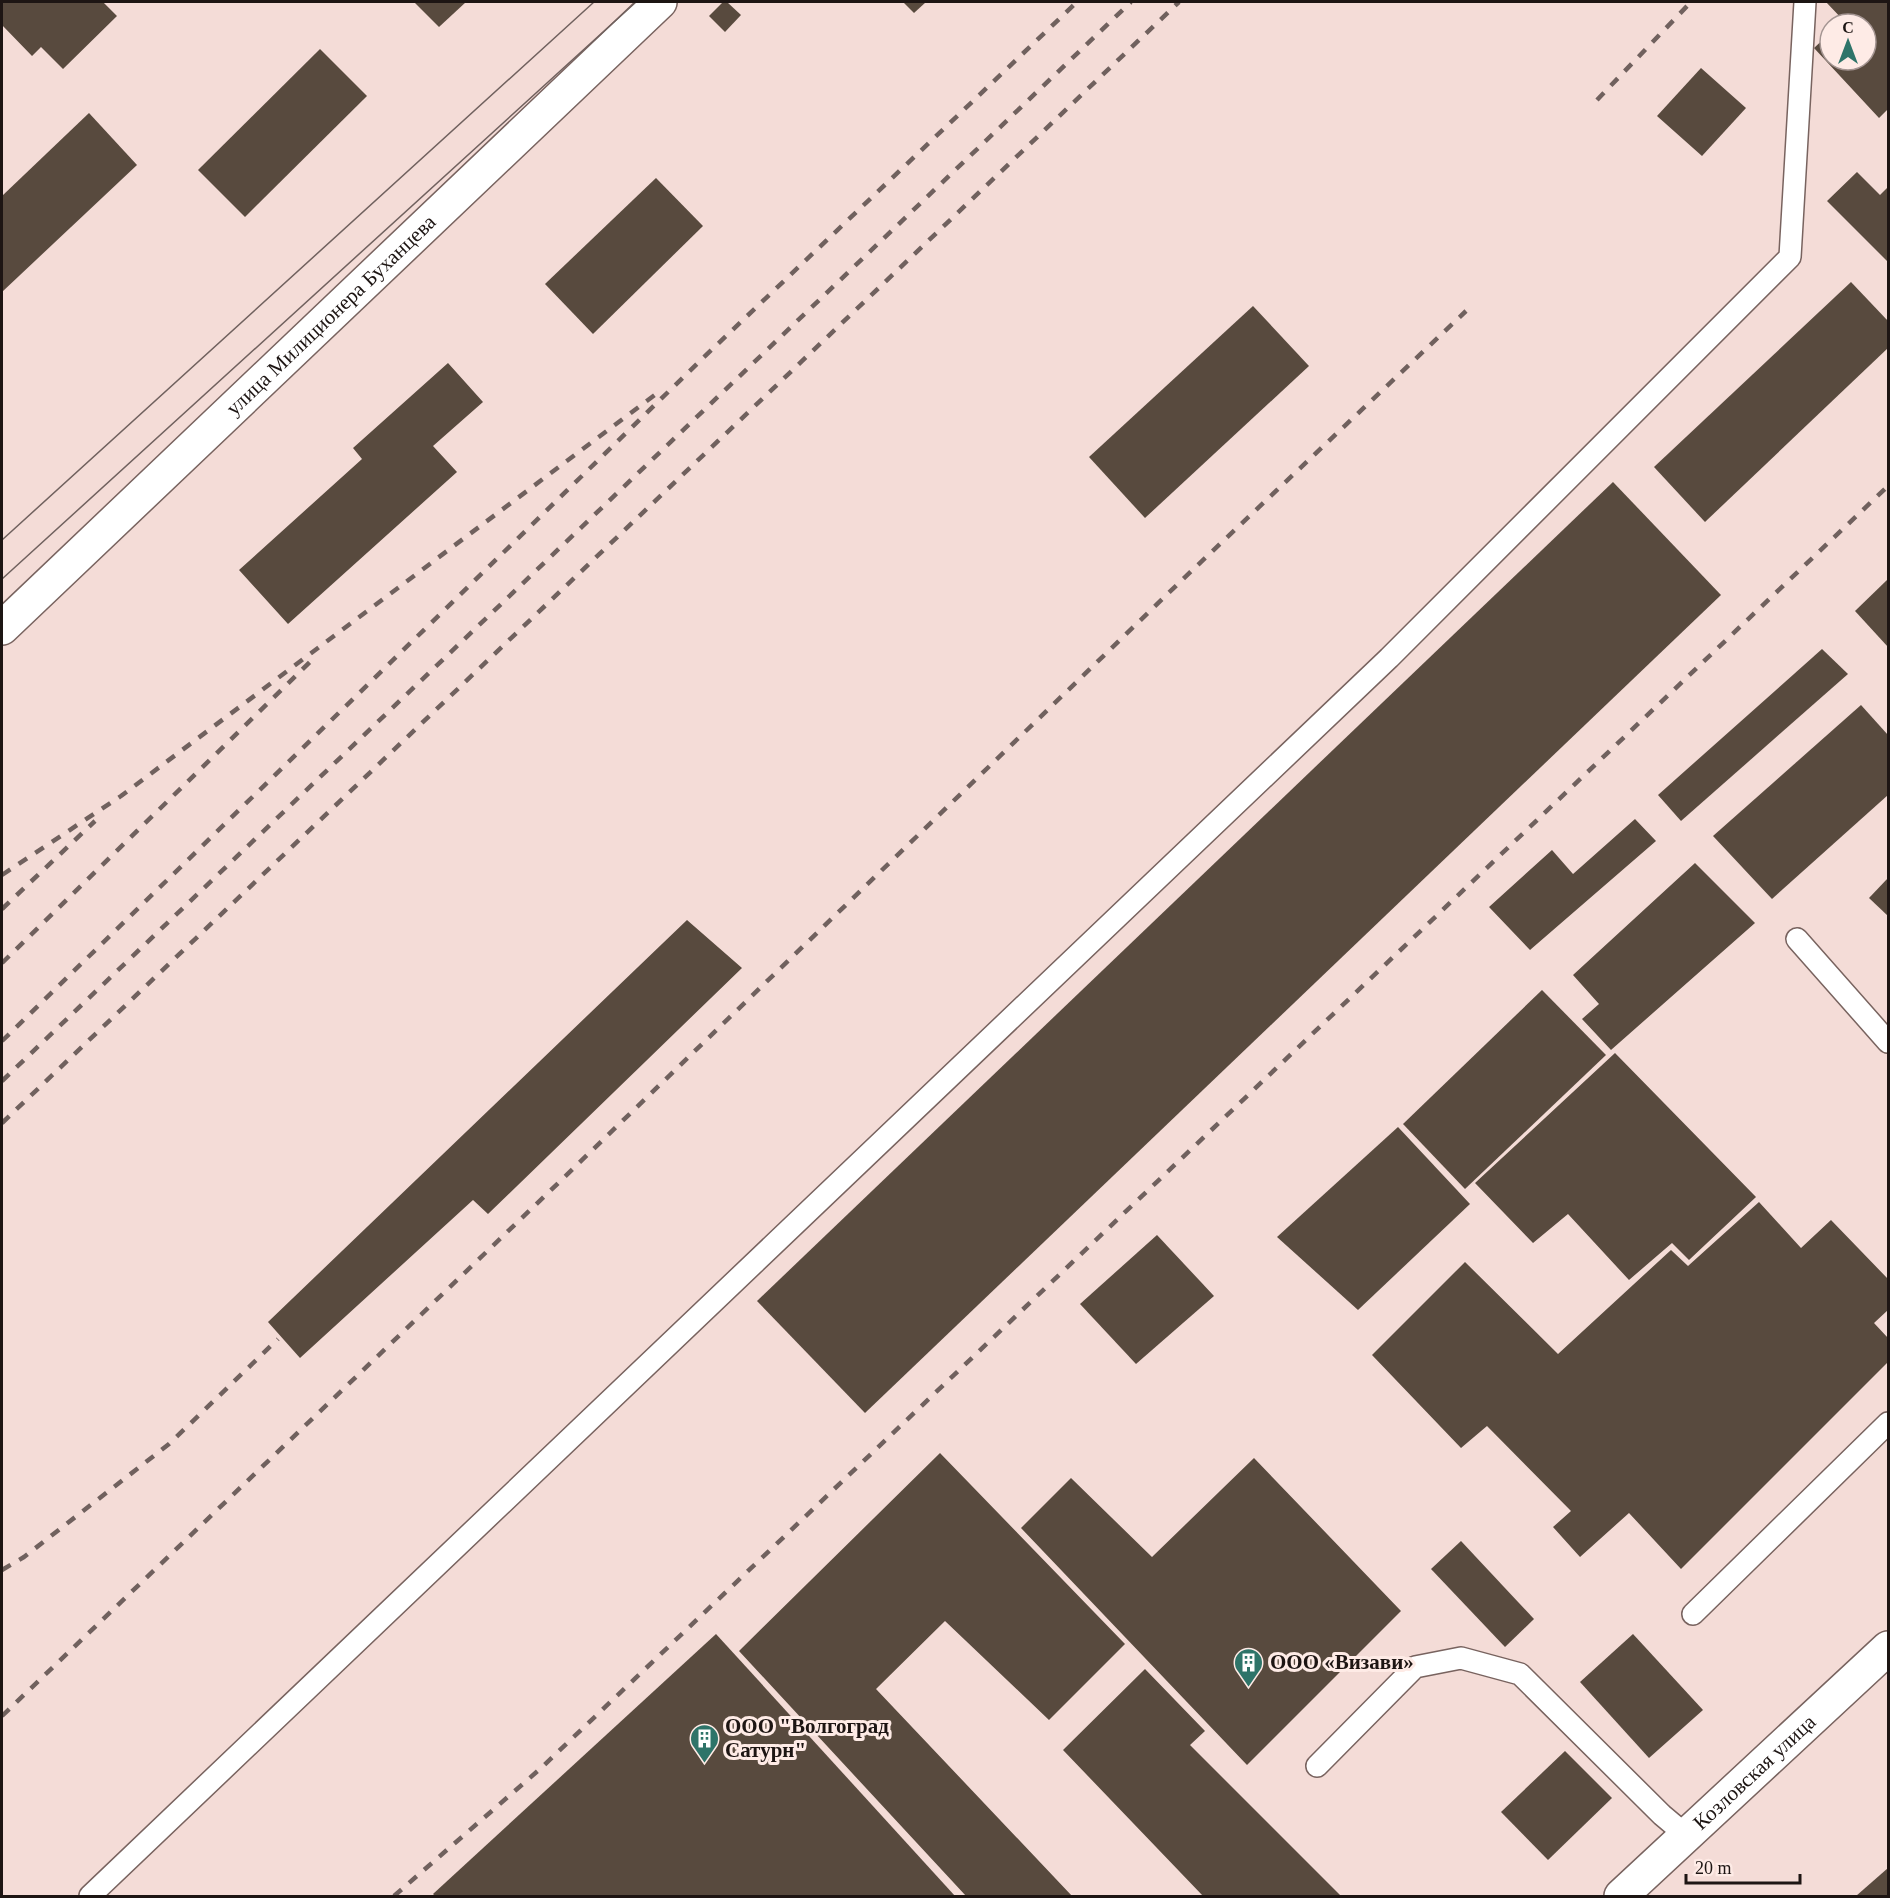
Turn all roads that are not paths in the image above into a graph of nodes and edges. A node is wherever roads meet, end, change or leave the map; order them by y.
1 (660, 2) edge
2 (1805, 2) edge
3 (2, 628) edge
4 (1797, 939) dead end
5 (1888, 1042) edge
6 (1888, 1423) edge
7 (1693, 1614) dead end
8 (1888, 1648) edge
9 (1317, 1766) dead end
10 (1687, 1836) junction
11 (90, 1896) edge
12 (1621, 1896) edge

1 - 3 street, улица Милиционера Буханцева
2 - 11 lane
4 - 5 lane
6 - 7 lane
8 - 10 street, Козловская улица
9 - 10 lane
10 - 12 street, Козловская улица

